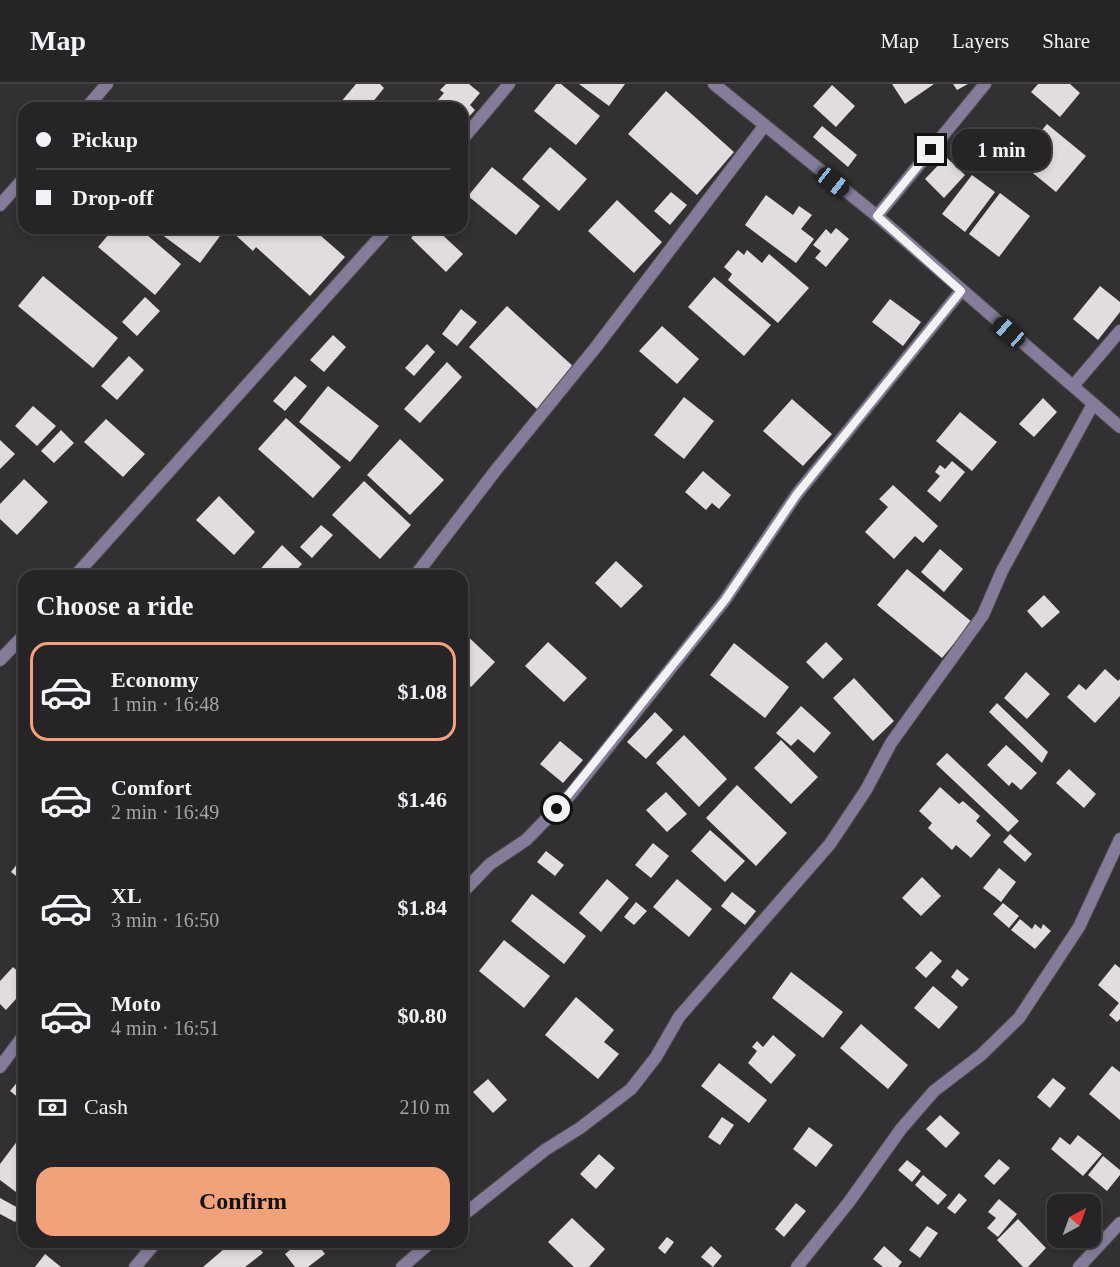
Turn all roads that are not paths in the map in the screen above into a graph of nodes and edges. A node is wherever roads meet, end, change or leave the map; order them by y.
1 (107, 84) edge
2 (509, 84) edge
3 (714, 84) edge
4 (985, 84) edge
5 (91, 102) edge
6 (765, 126) junction
7 (468, 133) edge
8 (18, 185) edge
9 (0, 205) edge
10 (877, 216) junction
11 (383, 234) edge
12 (961, 291) junction
13 (1120, 331) edge
14 (1073, 386) junction
15 (1094, 404) junction
16 (1120, 427) edge
17 (80, 570) edge
18 (420, 570) edge
19 (18, 641) edge
20 (0, 660) edge
21 (1120, 839) edge
22 (468, 887) edge
23 (18, 1043) edge
24 (0, 1067) edge
25 (468, 1211) edge
26 (1120, 1223) edge
27 (151, 1248) edge
28 (424, 1248) edge
29 (135, 1267) edge
30 (402, 1267) edge
31 (797, 1267) edge
32 (1079, 1267) edge

1 - 5 street
2 - 7 street
3 - 6 street
4 - 10 street
6 - 10 street
6 - 18 street
8 - 9 street
10 - 12 street
11 - 17 street
12 - 14 street
12 - 22 street
13 - 14 street
14 - 15 street
15 - 16 street
15 - 25 street
19 - 20 street
21 - 31 street
23 - 24 street
26 - 32 street
27 - 29 street
28 - 30 street

